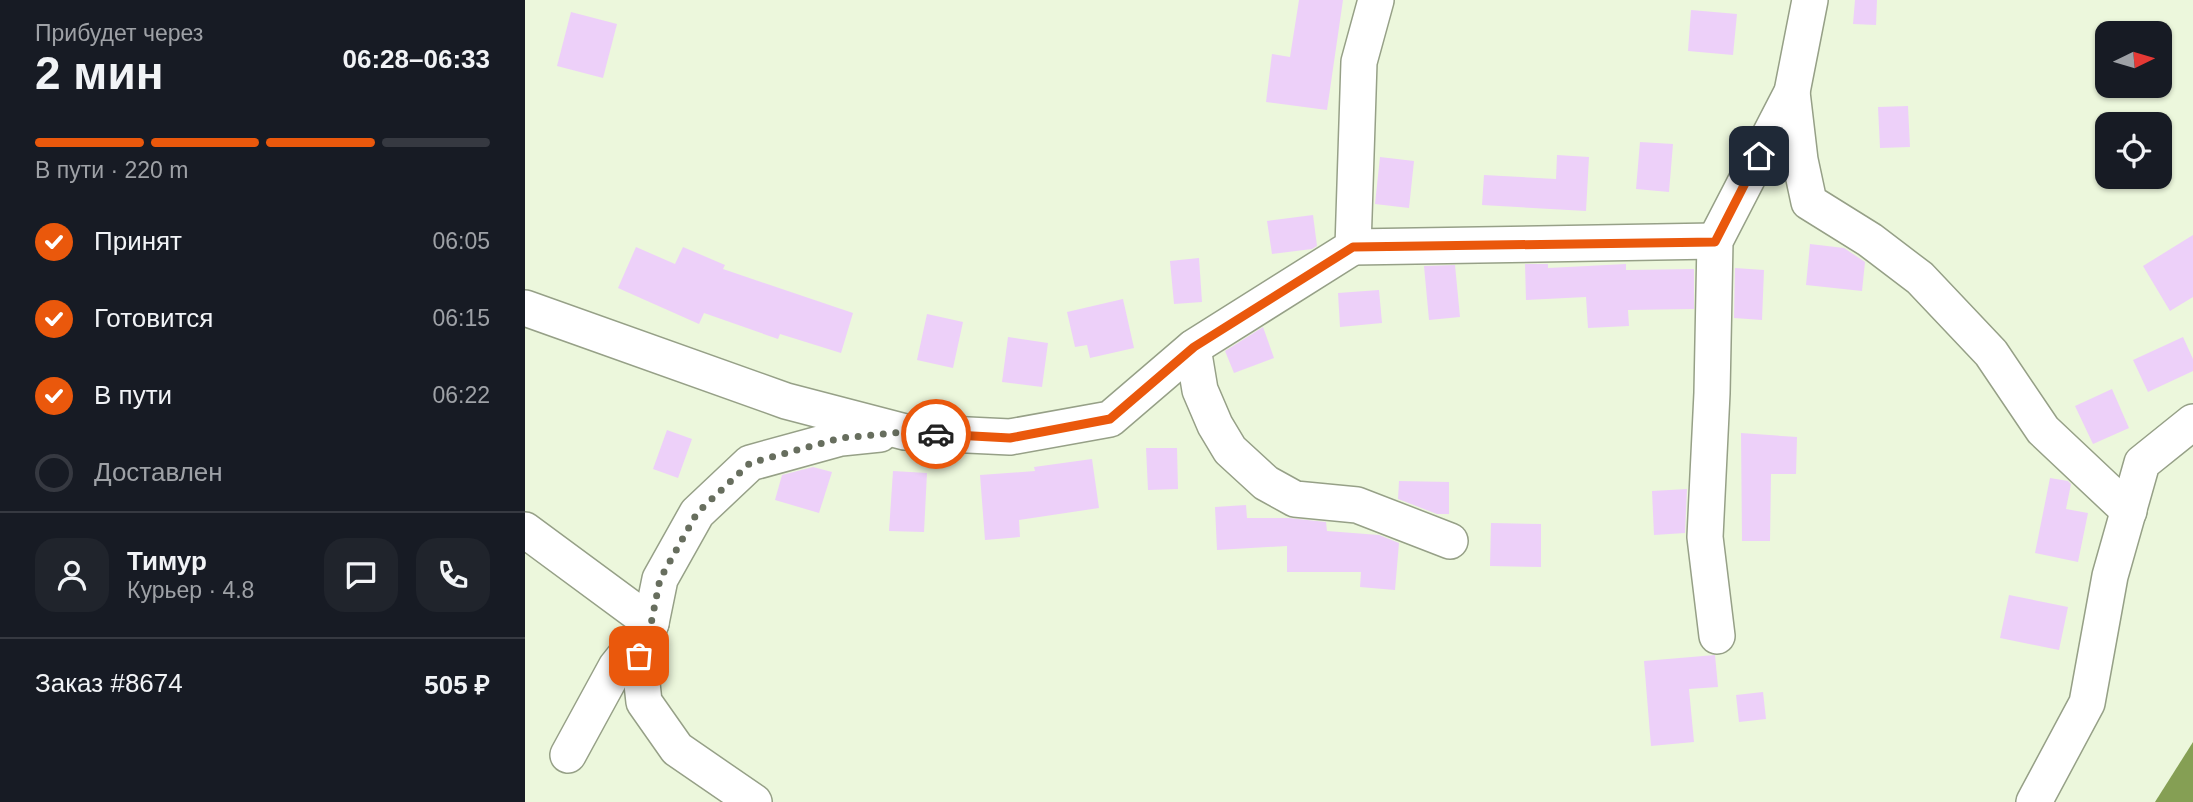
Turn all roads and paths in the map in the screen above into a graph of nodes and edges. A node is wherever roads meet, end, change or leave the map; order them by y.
1 (1376, 0) edge
2 (1810, 0) edge
3 (1793, 92) junction
4 (1715, 242) junction
5 (1353, 247) junction
6 (525, 308) edge
7 (1193, 348) junction
8 (2193, 422) edge
9 (905, 432) junction
10 (2129, 511) junction
11 (525, 530) edge
12 (1450, 541) dead end
13 (651, 624) junction
14 (1717, 636) dead end
15 (568, 755) dead end
16 (754, 802) edge
17 (2034, 802) edge

1 - 5 street
2 - 3 street
3 - 4 street
3 - 10 street
4 - 5 street
4 - 14 street
5 - 7 street
6 - 9 street
7 - 9 street
7 - 12 street
8 - 10 street
9 - 13 street
10 - 17 street
11 - 13 street
13 - 15 street
13 - 16 street

